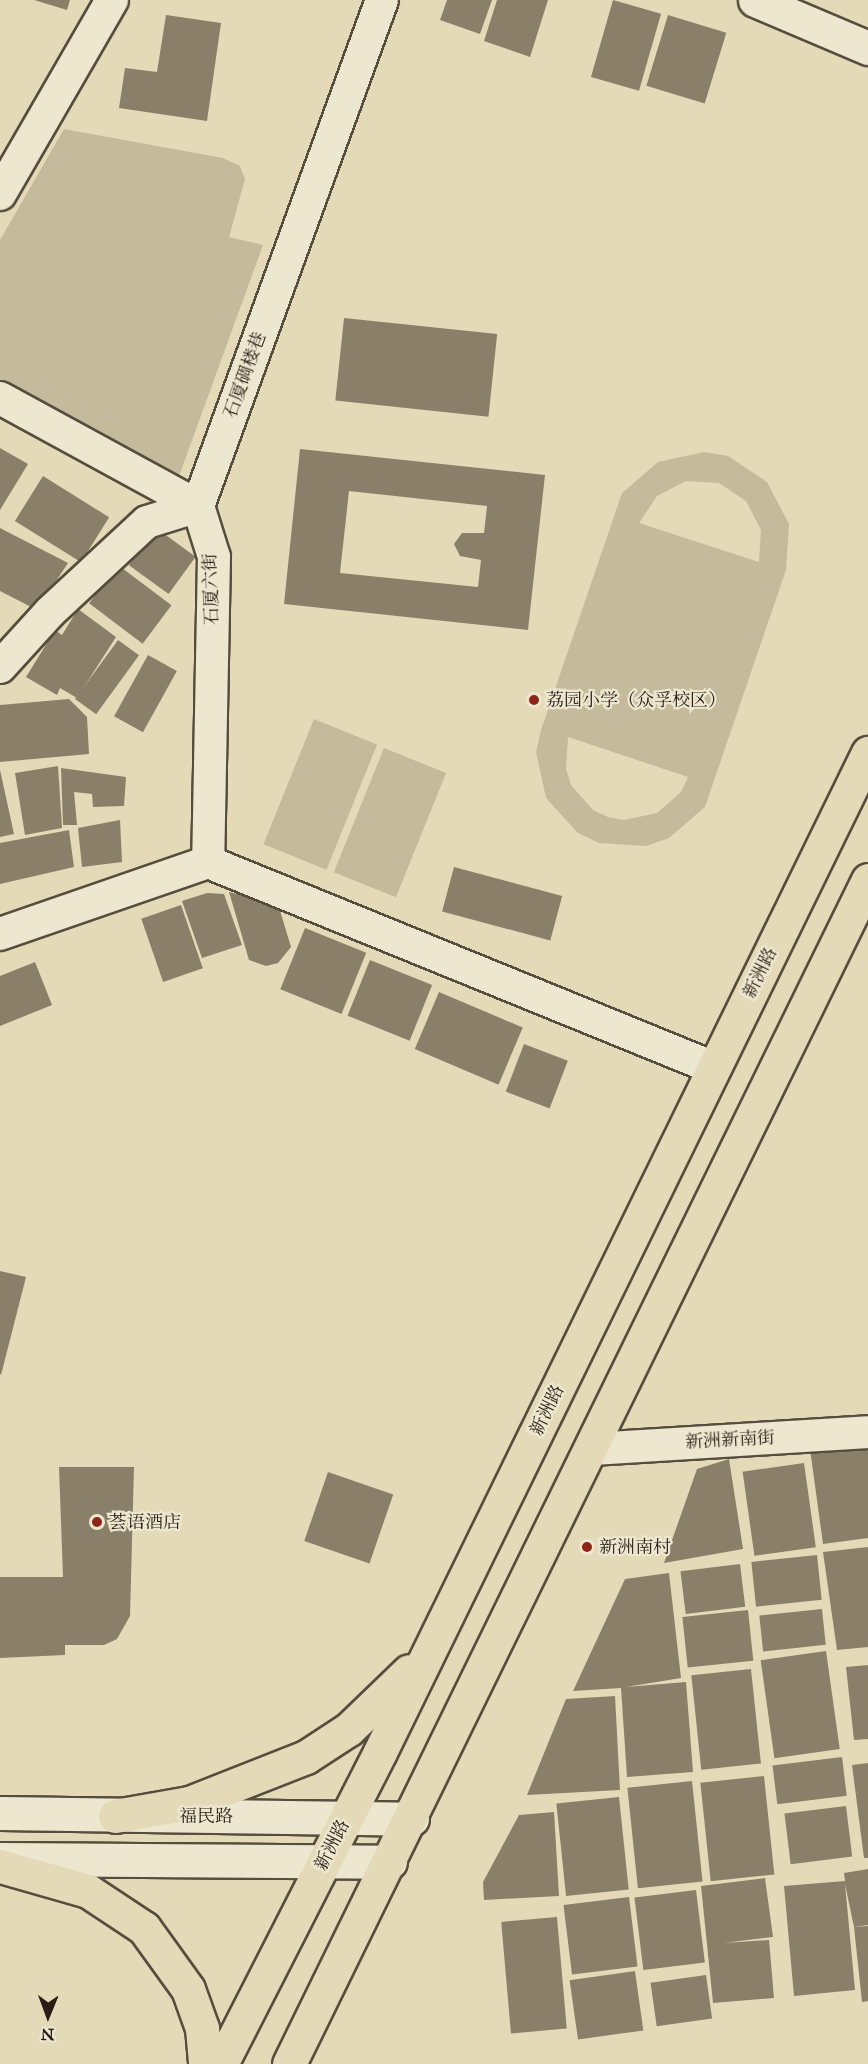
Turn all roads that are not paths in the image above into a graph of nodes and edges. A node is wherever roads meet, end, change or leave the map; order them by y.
1 (112, 0) edge
2 (382, 0) edge
3 (754, 0) edge
4 (868, 48) edge
5 (0, 194) edge
6 (0, 398) edge
7 (198, 506) junction
8 (0, 667) edge
9 (868, 753) edge
10 (208, 862) junction
11 (868, 880) edge
12 (0, 934) edge
13 (714, 1068) junction
14 (868, 1432) edge
15 (592, 1449) junction
16 (429, 1650) junction
17 (0, 1813) edge
18 (115, 1816) junction
19 (346, 1818) junction
20 (412, 1819) junction
21 (0, 1859) edge
22 (323, 1861) junction
23 (390, 1862) junction
24 (0, 1866) edge
25 (205, 2064) edge
26 (221, 2064) edge
27 (289, 2064) edge

1 - 5 street
2 - 7 street, 石厦碉楼巷
3 - 4 main road
6 - 7 street
7 - 8 street
7 - 10 street, 石厦六街
9 - 13 main road, 新洲路
10 - 12 street
10 - 13 street
11 - 15 main road
13 - 16 main road, 新洲路
14 - 15 street, 新洲新南街
15 - 20 main road
16 - 18 main road
16 - 19 main road, 新洲路
17 - 18 main road, 福民路
18 - 19 main road, 福民路
19 - 20 main road, 福民路
19 - 22 main road, 新洲路
20 - 23 main road
21 - 22 main road
22 - 23 main road
22 - 26 main road, 新洲路
23 - 27 main road
24 - 25 main road

